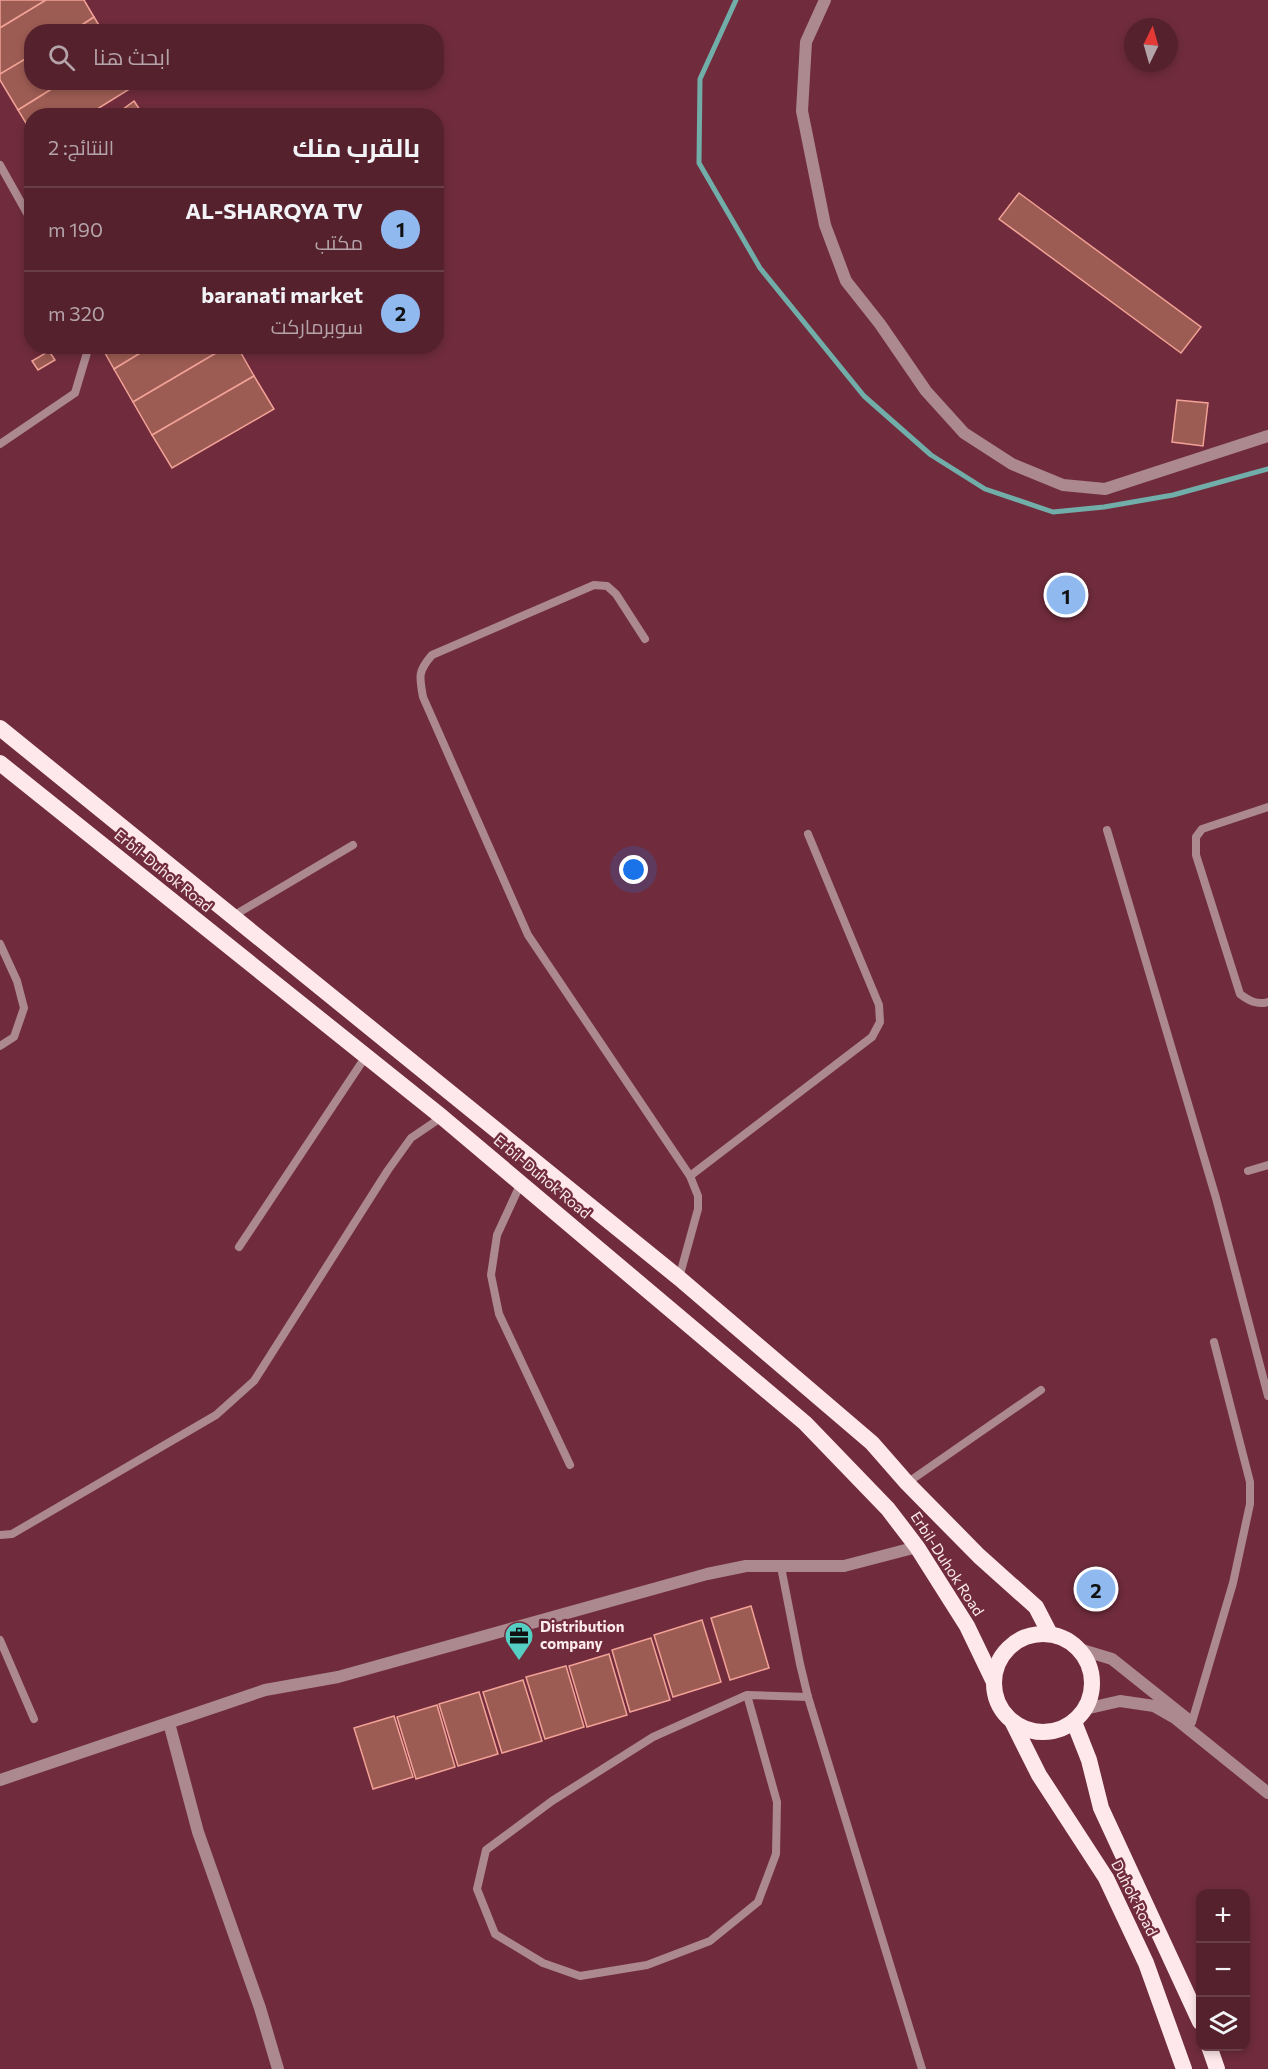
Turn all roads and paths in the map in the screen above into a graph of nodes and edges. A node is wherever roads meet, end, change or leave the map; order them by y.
1 (825, 0) edge
2 (0, 165) edge
3 (24, 208) edge
4 (86, 354) edge
5 (1268, 436) edge
6 (0, 444) edge
7 (645, 639) dead end
8 (0, 728) edge
9 (0, 763) edge
10 (1268, 807) edge
11 (1107, 830) dead end
12 (808, 834) dead end
13 (353, 845) dead end
14 (232, 917) junction
15 (0, 944) edge
16 (1268, 1002) edge
17 (0, 1046) edge
18 (366, 1056) junction
19 (442, 1117) junction
20 (1268, 1165) edge
21 (1248, 1171) dead end
22 (690, 1176) junction
23 (521, 1182) junction
24 (239, 1247) dead end
25 (679, 1278) junction
26 (1214, 1342) dead end
27 (1041, 1390) dead end
28 (1268, 1396) edge
29 (570, 1465) dead end
30 (907, 1483) junction
31 (0, 1535) edge
32 (917, 1547) junction
33 (782, 1567) junction
34 (1050, 1634) junction
35 (0, 1640) edge
36 (1079, 1649) junction
37 (993, 1680) junction
38 (747, 1695) junction
39 (808, 1697) junction
40 (1080, 1715) junction
41 (34, 1719) dead end
42 (1192, 1722) junction
43 (170, 1723) junction
44 (1013, 1723) junction
45 (1230, 1761) junction
46 (0, 1780) edge
47 (1268, 1793) edge
48 (1196, 2013) edge
49 (1211, 2051) edge
50 (278, 2069) edge
51 (922, 2069) edge
52 (1184, 2069) edge
53 (1217, 2069) edge

1 - 5 street
2 - 3 lane
4 - 6 lane
7 - 22 lane
8 - 14 highway
9 - 18 highway, Erbil-Duhok Road
10 - 16 lane
11 - 28 lane
12 - 22 lane
13 - 14 lane
14 - 25 highway
15 - 17 lane
18 - 19 highway, Erbil-Duhok Road
18 - 24 lane
19 - 23 highway, Erbil-Duhok Road
19 - 31 lane
20 - 21 lane
22 - 25 lane
23 - 29 lane
23 - 32 highway, Erbil-Duhok Road
25 - 30 highway
26 - 42 lane
27 - 30 lane
30 - 34 highway
32 - 33 street
32 - 37 highway, Erbil-Duhok Road
33 - 39 lane
33 - 43 street
34 - 36 highway
34 - 37 highway
35 - 41 lane
36 - 40 highway
36 - 42 street
37 - 44 highway
38 - 38 lane
38 - 39 lane
39 - 51 lane
40 - 44 highway
40 - 45 street
40 - 48 highway, Duhok Road
42 - 45 street
43 - 46 street
43 - 50 street
44 - 52 highway, Duhok Road
45 - 47 street
49 - 53 highway

